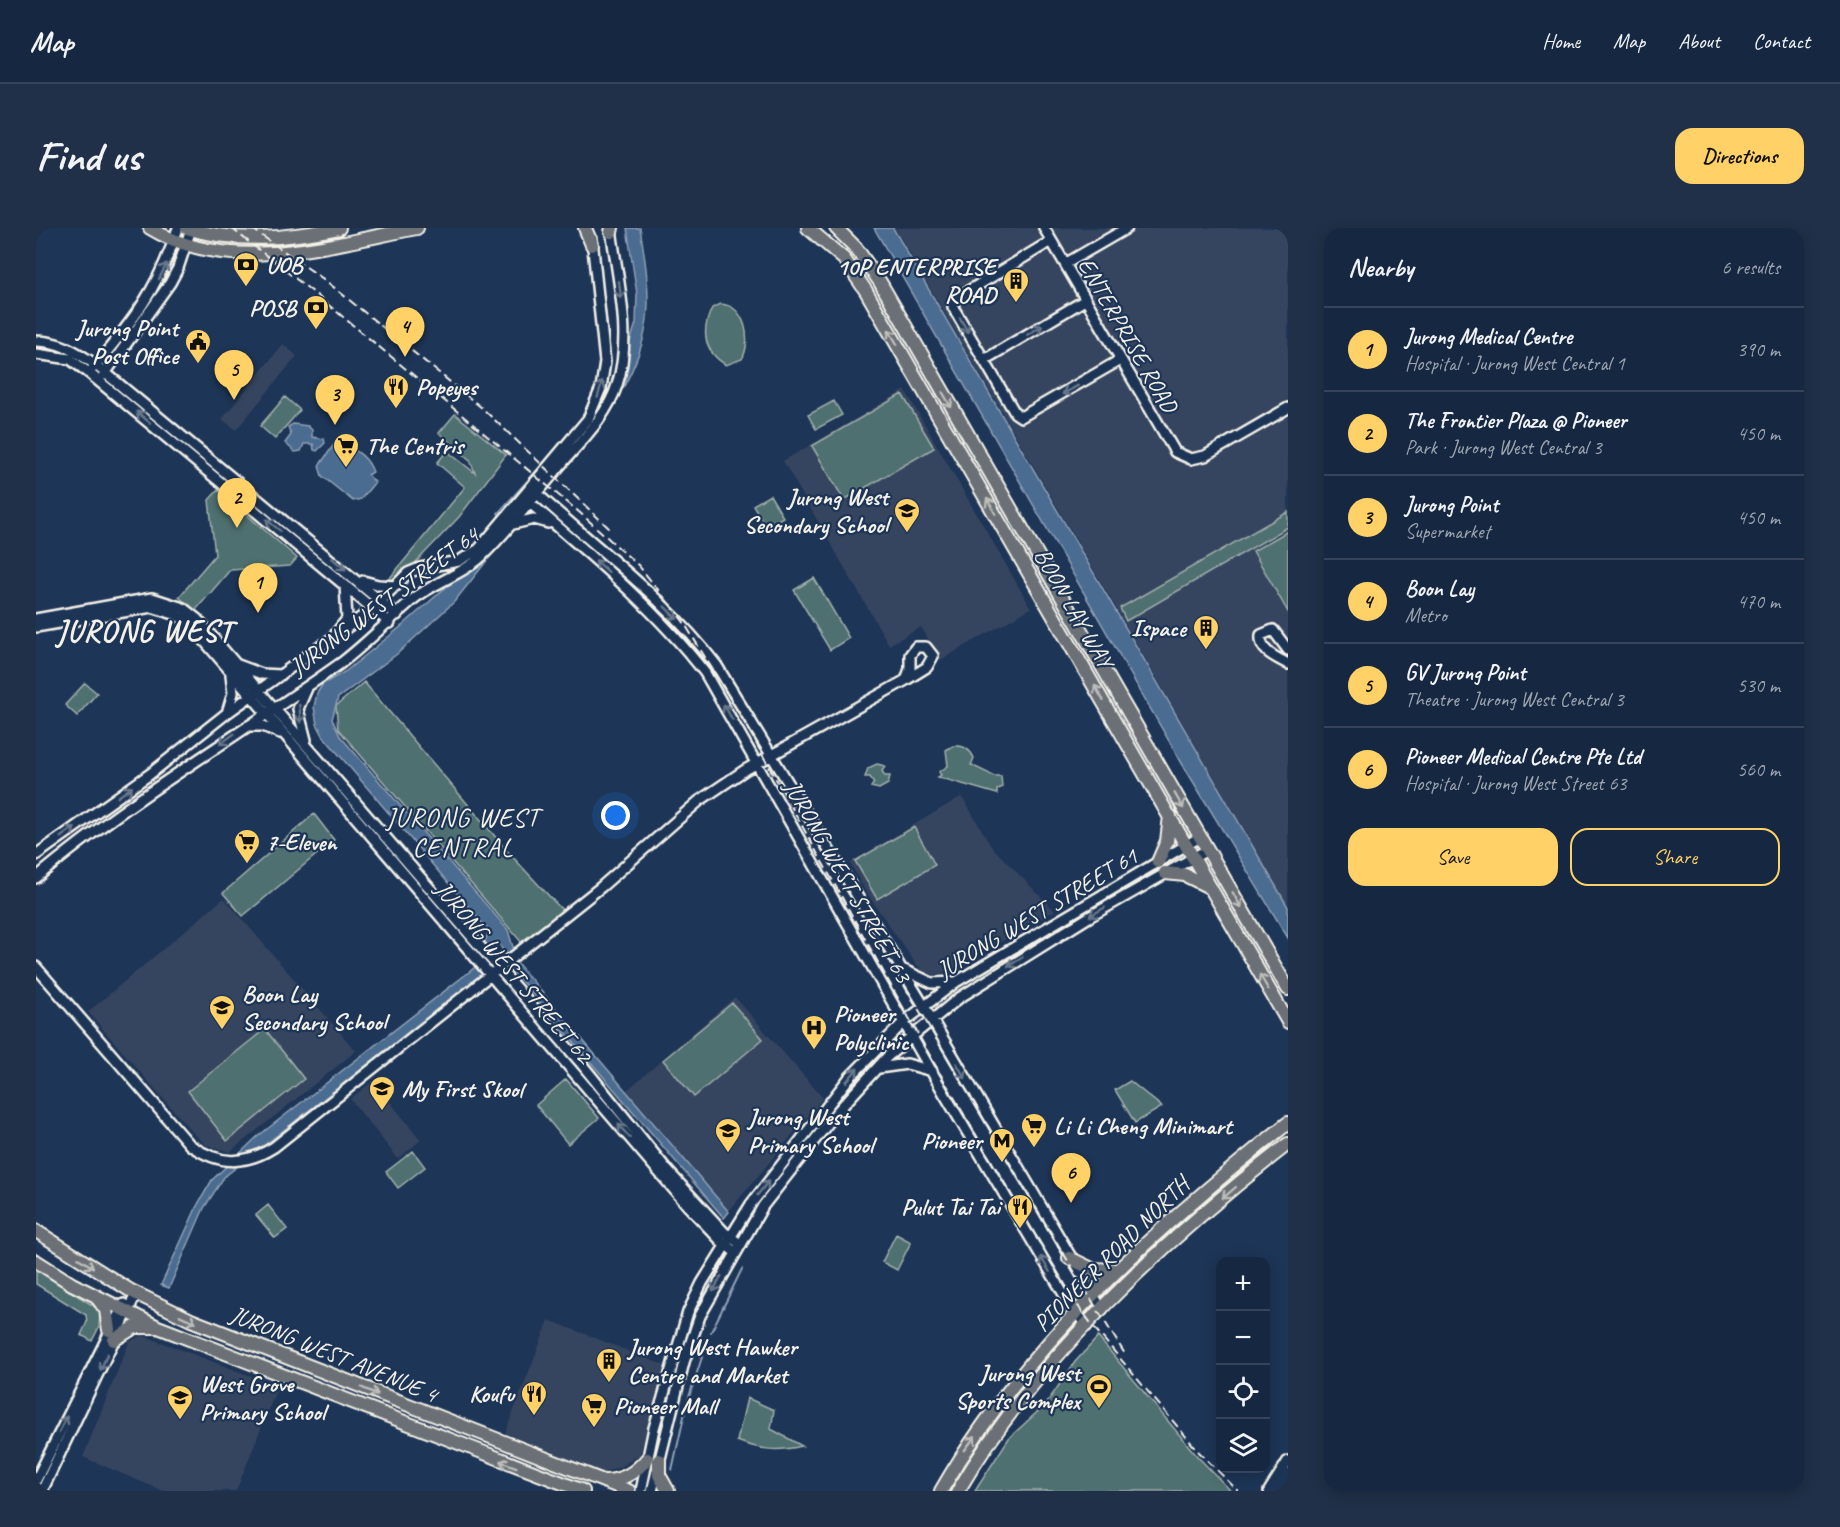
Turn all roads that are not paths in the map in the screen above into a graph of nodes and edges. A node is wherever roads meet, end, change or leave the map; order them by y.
1 (150, 228) edge
2 (339, 228) edge
3 (417, 228) edge
4 (585, 228) edge
5 (591, 228) edge
6 (808, 228) edge
7 (836, 228) edge
8 (1044, 228) edge
9 (1127, 228) edge
10 (611, 229) edge
11 (183, 234) edge
12 (1051, 241) junction
13 (592, 244) junction
14 (1065, 264) junction
15 (1085, 300) junction
16 (36, 341) edge
17 (110, 348) junction
18 (36, 354) edge
19 (82, 355) junction
20 (984, 360) junction
21 (1120, 360) junction
22 (96, 365) junction
23 (106, 372) junction
24 (89, 373) junction
25 (100, 381) junction
26 (1288, 408) edge
27 (534, 491) junction
28 (526, 500) junction
29 (509, 526) junction
30 (559, 528) junction
31 (356, 578) junction
32 (345, 585) junction
33 (396, 586) junction
34 (381, 600) junction
35 (373, 609) junction
36 (397, 615) junction
37 (36, 619) edge
38 (390, 623) junction
39 (36, 627) edge
40 (332, 640) junction
41 (1288, 650) edge
42 (1288, 664) edge
43 (233, 668) junction
44 (281, 675) junction
45 (312, 681) junction
46 (906, 681) dead end
47 (261, 690) junction
48 (250, 698) junction
49 (274, 707) junction
50 (227, 713) junction
51 (264, 714) junction
52 (244, 727) junction
53 (284, 736) junction
54 (310, 748) junction
55 (772, 754) junction
56 (757, 763) junction
57 (1170, 814) junction
58 (1200, 837) junction
59 (1187, 845) junction
60 (1207, 850) junction
61 (36, 855) edge
62 (1194, 857) junction
63 (1162, 868) junction
64 (36, 878) edge
65 (1212, 889) junction
66 (36, 967) edge
67 (900, 968) junction
68 (494, 972) junction
69 (956, 982) junction
70 (1288, 989) edge
71 (923, 1006) junction
72 (932, 1021) junction
73 (904, 1022) junction
74 (1288, 1022) edge
75 (913, 1036) junction
76 (875, 1070) junction
77 (932, 1071) junction
78 (1288, 1124) edge
79 (1288, 1144) edge
80 (36, 1231) edge
81 (727, 1240) junction
82 (737, 1248) junction
83 (1069, 1258) junction
84 (36, 1262) edge
85 (1118, 1270) junction
86 (133, 1292) junction
87 (1092, 1296) junction
88 (97, 1298) junction
89 (125, 1310) junction
90 (1102, 1310) junction
91 (1076, 1313) junction
92 (158, 1326) junction
93 (1087, 1326) junction
94 (112, 1335) junction
95 (653, 1459) junction
96 (1288, 1461) edge
97 (1288, 1473) edge
98 (36, 1480) edge
99 (605, 1481) junction
100 (42, 1491) edge
101 (583, 1491) edge
102 (629, 1491) edge
103 (641, 1491) edge
104 (651, 1491) edge
105 (668, 1491) edge
106 (941, 1491) edge
107 (958, 1491) edge
108 (1269, 1491) edge
109 (1277, 1491) edge

1 - 11 main road
2 - 11 main road
3 - 11 main road
4 - 13 main road
5 - 13 street, JURONG WEST STREET 64
57 -> 6 main road, BOON LAY WAY
7 -> 58 main road, BOON LAY WAY
8 - 12 street, ENTERPRISE ROAD
9 - 14 street
10 -> 27 street, JURONG WEST STREET 64
17 -> 11 street
11 - 23 street
12 - 14 street, ENTERPRISE ROAD
12 -> 20 street
27 -> 13 street, JURONG WEST STREET 64
14 - 15 street, ENTERPRISE ROAD
20 -> 15 street
15 - 21 street, ENTERPRISE ROAD
16 - 19 street
17 - 19 street
17 - 22 street
18 - 24 street
19 - 22 street
21 -> 20 street
21 - 26 street, ENTERPRISE ROAD
22 - 23 street
22 - 24 street
23 - 25 street
23 -> 31 street
24 - 25 street
32 -> 25 street
27 - 28 street, JURONG WEST STREET 64
27 -> 55 street, JURONG WEST STREET 63
28 - 29 street, JURONG WEST STREET 64
28 - 30 street, JURONG WEST STREET 63
28 - 33 street, JURONG WEST STREET 64
29 - 30 street
29 - 36 street, JURONG WEST STREET 64
56 -> 30 street, JURONG WEST STREET 63
31 - 33 street
31 - 34 street
32 - 35 street
32 - 40 street
33 - 34 street, JURONG WEST STREET 64
34 - 35 street, JURONG WEST STREET 64
34 - 36 street
35 - 38 street
35 - 40 street, JURONG WEST STREET 64
36 - 38 street, JURONG WEST STREET 64
37 - 43 street
38 - 45 street, JURONG WEST STREET 64
39 - 43 street
40 - 44 street, JURONG WEST STREET 64
41 - 42 street
43 - 44 street
43 - 47 street, JURONG WEST STREET 62
43 - 48 street, JURONG WEST STREET 62
43 - 50 street
44 - 47 street, JURONG WEST STREET 64
45 - 49 street, JURONG WEST STREET 64
45 -> 54 street
46 - 55 street
47 - 48 street, JURONG WEST STREET 64
47 - 49 street, JURONG WEST STREET 62
48 - 50 street, JURONG WEST STREET 64
48 - 51 street, JURONG WEST STREET 62
49 - 51 street, JURONG WEST STREET 64
49 - 54 street, JURONG WEST STREET 62
61 -> 50 street, JURONG WEST STREET 64
51 - 52 street, JURONG WEST STREET 64
51 - 53 street, JURONG WEST STREET 62
52 - 53 street
52 -> 64 street, JURONG WEST STREET 64
53 - 68 street, JURONG WEST STREET 62
54 - 68 street, JURONG WEST STREET 62
55 - 56 street
55 - 67 street, JURONG WEST STREET 63
56 - 68 street
56 - 73 street, JURONG WEST STREET 63
57 - 59 main road, BOON LAY WAY
57 - 63 main road
58 - 59 street, JURONG WEST STREET 61
58 - 60 main road, BOON LAY WAY
59 - 62 main road, BOON LAY WAY
59 - 63 street, JURONG WEST STREET 61
60 - 62 street, JURONG WEST STREET 61
60 -> 70 main road, BOON LAY WAY
62 - 63 street, JURONG WEST STREET 61
62 - 65 main road, BOON LAY WAY
63 - 65 main road
63 - 69 street, JURONG WEST STREET 61
63 -> 72 street, JURONG WEST STREET 61
74 -> 65 main road, BOON LAY WAY
66 - 68 street
67 - 69 street
67 - 71 street, JURONG WEST STREET 63
68 - 81 street, JURONG WEST STREET 62
69 - 71 street, JURONG WEST STREET 61
71 - 72 street, JURONG WEST STREET 63
71 - 73 street, JURONG WEST STREET 61
72 - 75 street, JURONG WEST STREET 61
72 -> 83 street, JURONG WEST STREET 63
73 - 75 street, JURONG WEST STREET 63
81 -> 73 street, JURONG WEST STREET 61
75 - 76 street, JURONG WEST STREET 61
75 - 77 street, JURONG WEST STREET 63
76 - 77 street
76 - 82 street, JURONG WEST STREET 61
91 -> 77 street, JURONG WEST STREET 63
78 - 85 main road, PIONEER ROAD NORTH
79 -> 90 main road, PIONEER ROAD NORTH
80 -> 86 main road, JURONG WEST AVENUE 4
81 - 82 street, JURONG WEST STREET 62
81 - 95 street, JURONG WEST STREET 61
82 -> 95 street, JURONG WEST STREET 61
83 - 85 main road
83 - 87 street, JURONG WEST STREET 63
84 - 88 main road, JURONG WEST AVENUE 4
85 - 87 main road, PIONEER ROAD NORTH
86 - 89 street
86 -> 99 main road, JURONG WEST AVENUE 4
87 - 90 street, JURONG WEST STREET 63
87 - 91 main road, PIONEER ROAD NORTH
88 - 89 main road, JURONG WEST AVENUE 4
88 - 94 main road
89 - 92 main road, JURONG WEST AVENUE 4
89 - 94 street
90 - 93 main road, PIONEER ROAD NORTH
91 - 93 street, JURONG WEST STREET 63
106 -> 91 main road, PIONEER ROAD NORTH
92 - 94 main road
101 -> 92 main road, JURONG WEST AVENUE 4
93 - 107 main road, PIONEER ROAD NORTH
98 -> 94 street
94 -> 100 street
95 - 99 main road
95 - 103 street, JURONG WEST STREET 61
95 - 104 street, JURONG WEST STREET 61
95 - 105 main road
96 - 108 street
97 - 109 street
99 - 102 main road, JURONG WEST AVENUE 4

